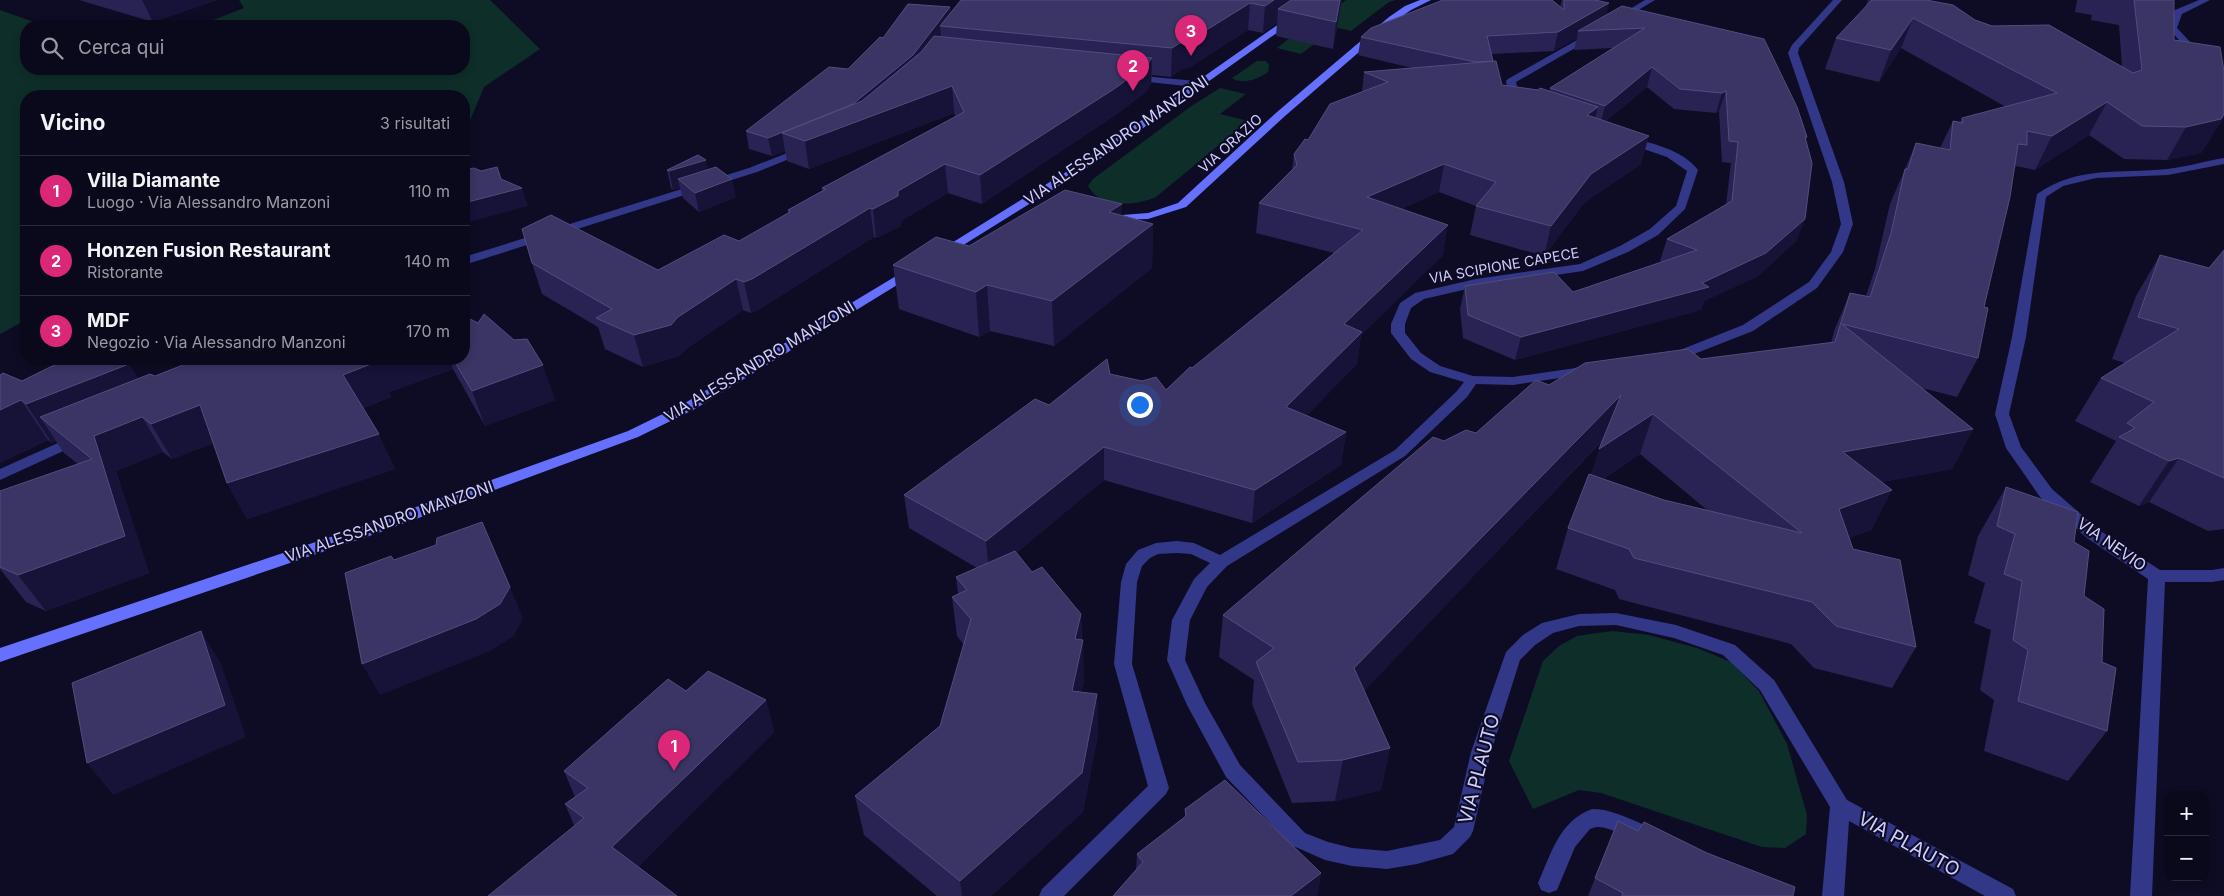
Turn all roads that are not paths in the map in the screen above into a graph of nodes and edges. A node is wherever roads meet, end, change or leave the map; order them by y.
1 (1319, 0) edge
2 (1427, 0) edge
3 (1650, 0) edge
4 (1838, 0) edge
5 (2206, 0) edge
6 (1118, 77) edge
7 (1196, 84) junction
8 (2224, 84) edge
9 (1534, 110) edge
10 (1619, 138) edge
11 (815, 144) edge
12 (2224, 161) edge
13 (1020, 206) junction
14 (1036, 210) edge
15 (1102, 218) edge
16 (470, 259) edge
17 (1658, 358) edge
18 (1605, 368) edge
19 (1472, 380) junction
20 (90, 434) edge
21 (0, 476) edge
22 (1221, 562) junction
23 (2224, 574) edge
24 (2157, 576) junction
25 (0, 655) edge
26 (1840, 806) junction
27 (1656, 838) edge
28 (1549, 883) dead end
29 (1050, 896) edge
30 (1833, 896) edge
31 (2005, 896) edge
32 (2141, 896) edge

1 - 7 street, VIA ALESSANDRO MANZONI
2 - 15 street, VIA ORAZIO
3 - 9 street
4 - 17 street
5 - 8 street
6 - 7 street
7 - 13 street, VIA ALESSANDRO MANZONI
10 - 19 street, VIA SCIPIONE CAPECE
11 - 16 street
12 - 24 street, VIA NEVIO
13 - 14 street
13 - 25 street, VIA ALESSANDRO MANZONI
18 - 19 street, VIA SCIPIONE CAPECE
19 - 22 street, VIA PLAUTO
20 - 21 street
22 - 26 street, VIA PLAUTO
22 - 29 street
23 - 24 street
24 - 32 street, VIA NEVIO
26 - 30 street, VIA PLAUTO
26 - 31 street, VIA PLAUTO
27 - 28 street

